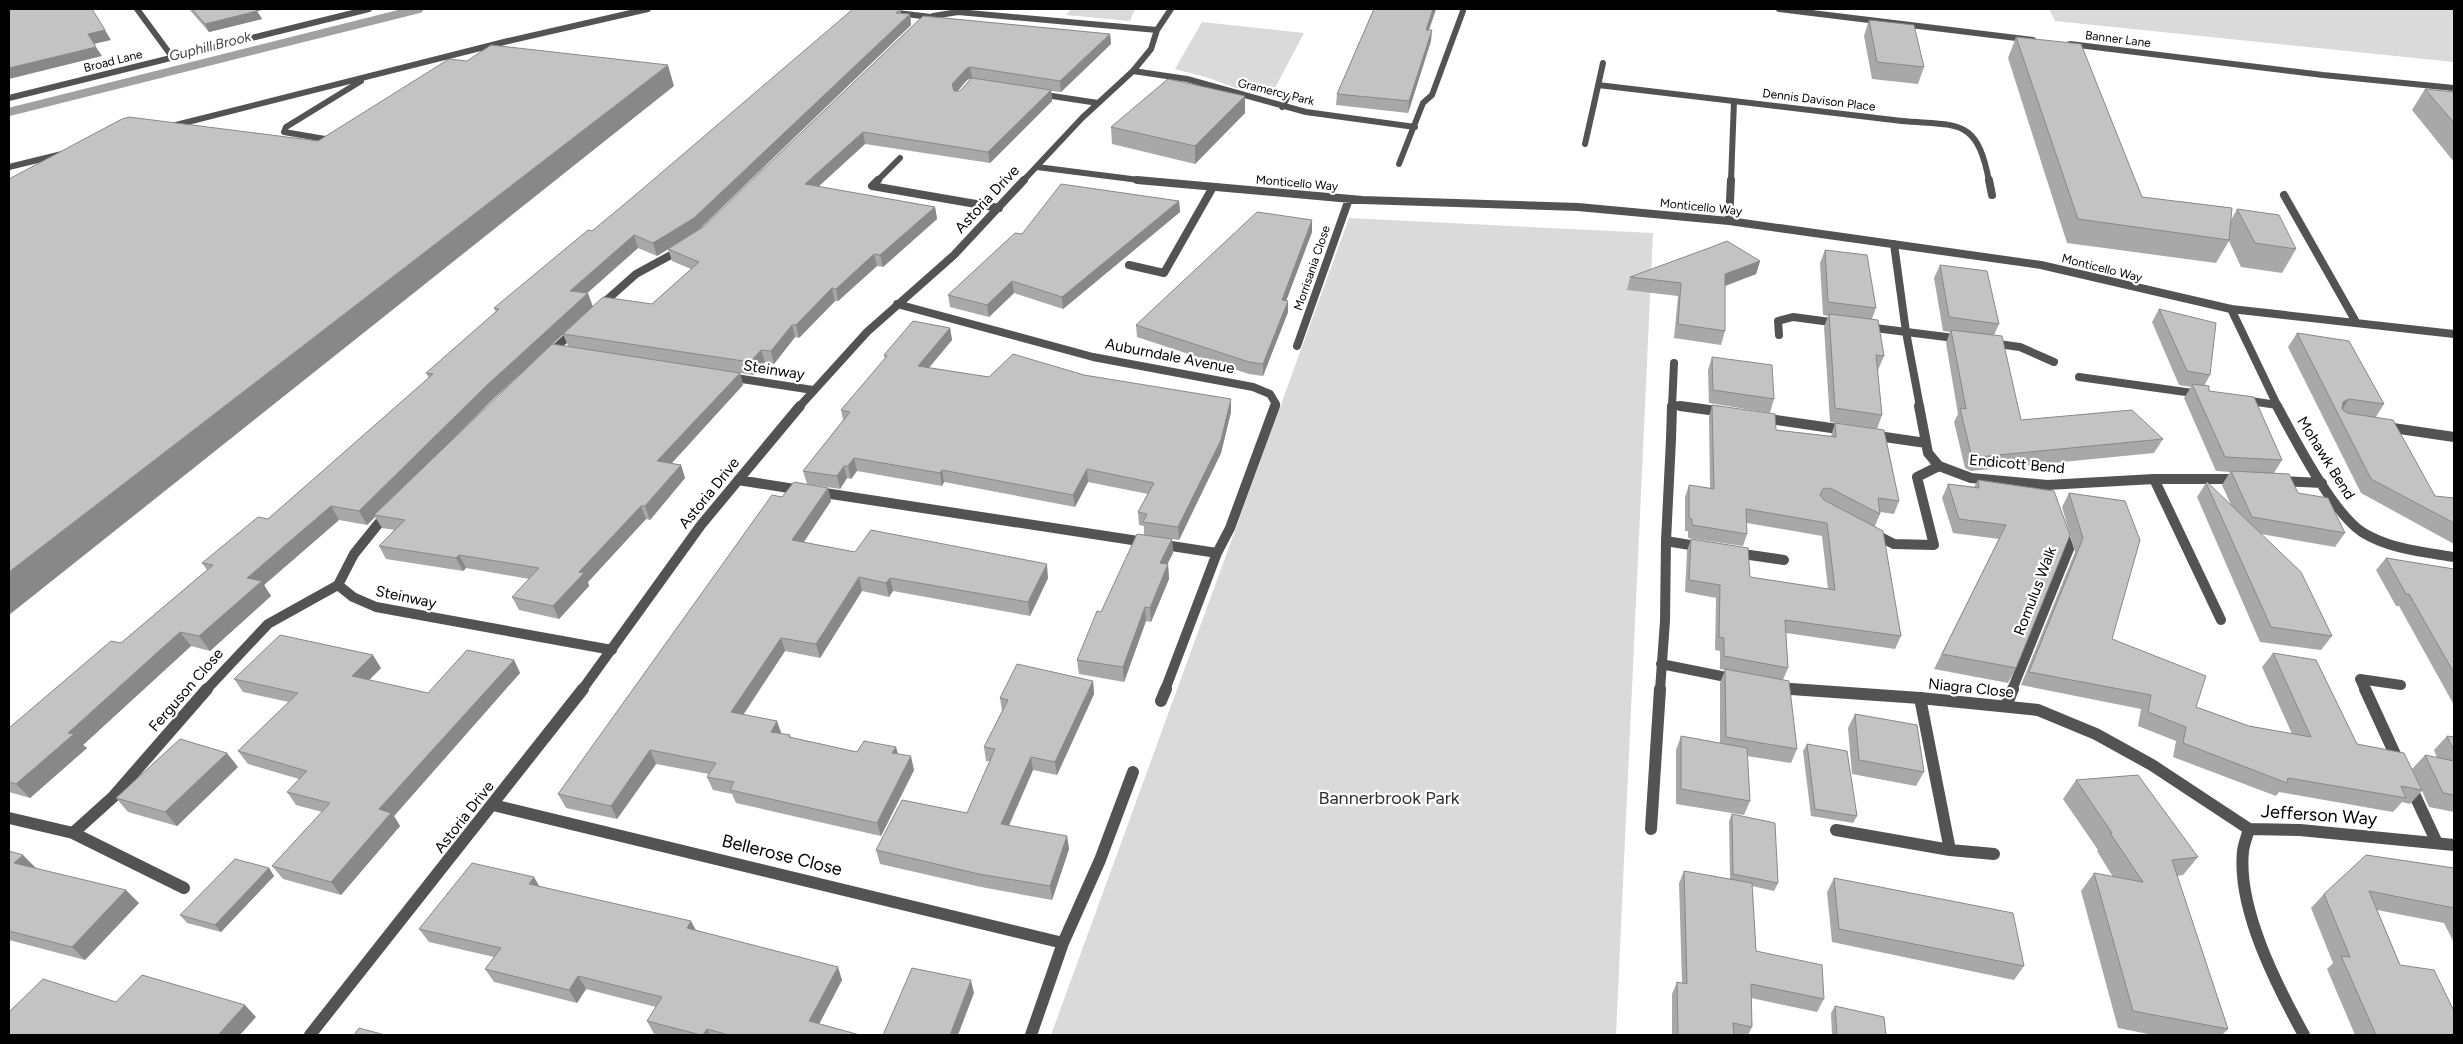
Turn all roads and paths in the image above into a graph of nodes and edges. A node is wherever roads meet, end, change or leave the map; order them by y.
1 (137, 9) edge
2 (369, 9) edge
3 (648, 9) edge
4 (1170, 9) edge
5 (1779, 9) edge
6 (1463, 11) dead end
7 (885, 12) edge
8 (931, 17) junction
9 (916, 28) edge
10 (1157, 30) junction
11 (2041, 41) edge
12 (2060, 43) edge
13 (470, 50) junction
14 (174, 58) junction
15 (1603, 63) dead end
16 (445, 66) edge
17 (1133, 71) junction
18 (371, 75) junction
19 (1598, 85) junction
20 (2454, 88) edge
21 (1030, 92) edge
22 (1289, 94) dead end
23 (9, 98) edge
24 (1734, 101) junction
25 (1098, 103) junction
26 (1282, 107) junction
27 (1415, 127) junction
28 (161, 129) edge
29 (345, 131) edge
30 (1585, 144) dead end
31 (66, 153) edge
32 (900, 158) dead end
33 (1399, 164) dead end
34 (9, 167) edge
35 (1037, 167) junction
36 (872, 186) junction
37 (1214, 187) junction
38 (865, 193) edge
39 (2284, 194) dead end
40 (1992, 195) dead end
41 (1349, 199) junction
42 (999, 208) junction
43 (1729, 221) junction
44 (690, 244) edge
45 (1894, 244) junction
46 (1129, 265) dead end
47 (897, 304) junction
48 (2231, 309) junction
49 (594, 312) edge
50 (2356, 322) junction
51 (580, 324) edge
52 (1906, 332) junction
53 (2454, 334) edge
54 (1779, 335) dead end
55 (1972, 341) edge
56 (1982, 342) edge
57 (1297, 346) dead end
58 (2054, 362) dead end
59 (1674, 363) dead end
60 (539, 364) edge
61 (716, 375) edge
62 (2079, 377) dead end
63 (813, 390) junction
64 (2208, 395) edge
65 (2238, 399) edge
66 (1673, 405) junction
67 (2277, 405) junction
68 (1731, 413) edge
69 (1751, 416) edge
70 (2377, 426) edge
71 (2454, 438) edge
72 (1926, 443) junction
73 (1939, 466) junction
74 (2154, 479) junction
75 (738, 480) junction
76 (2247, 480) edge
77 (2266, 480) edge
78 (2322, 483) junction
79 (391, 509) edge
80 (2060, 522) edge
81 (1862, 528) edge
82 (1666, 541) junction
83 (1217, 553) junction
84 (2454, 557) edge
85 (1784, 560) dead end
86 (338, 585) junction
87 (2221, 620) dead end
88 (612, 650) junction
89 (1661, 664) junction
90 (2401, 685) dead end
91 (1920, 698) junction
92 (1161, 700) dead end
93 (2006, 706) junction
94 (1133, 772) dead end
95 (493, 805) junction
96 (9, 818) edge
97 (1651, 829) dead end
98 (1836, 830) dead end
99 (2249, 830) junction
100 (72, 833) junction
101 (2437, 843) junction
102 (2454, 845) edge
103 (1950, 850) junction
104 (1994, 854) dead end
105 (184, 888) dead end
106 (1063, 943) junction
107 (310, 1035) edge
108 (1031, 1035) edge
109 (2304, 1035) edge

1 - 14 street
2 - 14 street, Broad Lane
3 - 13 street
4 - 10 street, Astoria Drive
5 - 11 street
6 - 27 street
7 - 8 street
8 - 9 street
8 - 10 street
10 - 17 street, Astoria Drive
12 - 20 street, Banner Lane
13 - 16 street
13 - 18 street
14 - 23 street, Broad Lane
15 - 19 street
17 - 25 street, Astoria Drive
17 - 26 street, Gramercy Park
18 - 28 street
18 - 29 street
19 - 24 street, Dennis Davison Place
19 - 30 street
21 - 25 street
22 - 26 street
24 - 40 street, Dennis Davison Place
24 - 43 street
25 - 35 street, Astoria Drive
26 - 27 street, Gramercy Park
27 - 33 street
31 - 34 street
32 - 36 street
35 - 37 street, Monticello Way
35 - 42 street, Astoria Drive
36 - 38 street
36 - 42 street
37 - 41 street, Monticello Way
37 - 46 street
39 - 50 street
41 - 43 street, Monticello Way
41 - 57 street, Morrisania Close
42 - 47 street, Astoria Drive
43 - 45 street, Monticello Way
44 - 49 street
45 - 48 street, Monticello Way
45 - 52 street
47 - 63 street, Astoria Drive
47 - 83 street, Auburndale Avenue
48 - 50 street, Monticello Way
48 - 67 street, Mohawk Bend
50 - 53 street, Monticello Way
51 - 60 street
52 - 54 street
52 - 55 street
52 - 72 street
56 - 58 street
59 - 66 street
61 - 63 street, Steinway
62 - 64 street
63 - 75 street, Astoria Drive
65 - 67 street
66 - 68 street
66 - 82 street
67 - 78 street, Mohawk Bend
69 - 72 street
70 - 71 street
72 - 73 street
73 - 74 street, Endicott Bend
73 - 81 street
74 - 76 street, Endicott Bend
74 - 87 street
75 - 83 street
75 - 88 street, Astoria Drive
77 - 78 street
78 - 84 street, Mohawk Bend
79 - 86 street
80 - 93 street, Romulus Walk
82 - 85 street
82 - 89 street
83 - 92 street, Auburndale Avenue
86 - 88 street, Steinway
86 - 100 street, Ferguson Close
88 - 95 street, Astoria Drive
89 - 91 street, Niagra Close
89 - 97 street
90 - 101 street
91 - 93 street, Niagra Close
91 - 103 street
93 - 99 street, Niagra Close
94 - 106 street
95 - 106 street, Bellerose Close
95 - 107 street, Astoria Drive
96 - 100 street
98 - 103 street
99 - 101 street, Jefferson Way
99 - 109 street, Jefferson Way
100 - 105 street
101 - 102 street, Jefferson Way
103 - 104 street
106 - 108 street

